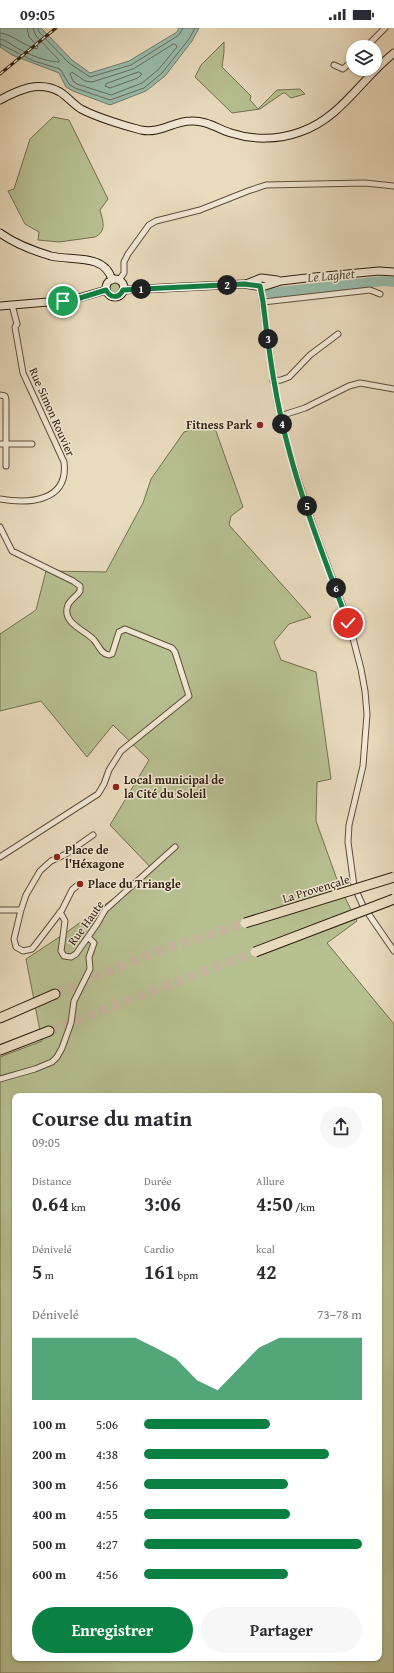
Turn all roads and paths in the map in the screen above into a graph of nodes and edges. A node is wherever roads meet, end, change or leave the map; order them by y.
1 (385, 28) edge
2 (373, 40) edge
3 (394, 53) edge
4 (334, 65) dead end
5 (346, 66) edge
6 (0, 100) edge
7 (394, 186) edge
8 (0, 233) edge
9 (394, 272) edge
10 (116, 280) junction
11 (262, 283) junction
12 (106, 290) junction
13 (123, 290) junction
14 (380, 294) dead end
15 (263, 302) junction
16 (12, 305) junction
17 (0, 306) edge
18 (338, 334) dead end
19 (273, 381) junction
20 (394, 389) edge
21 (1, 395) edge
22 (280, 416) junction
23 (0, 444) edge
24 (6, 444) junction
25 (32, 444) dead end
26 (6, 466) dead end
27 (0, 499) edge
28 (0, 527) edge
29 (93, 835) dead end
30 (175, 847) dead end
31 (0, 856) edge
32 (394, 877) edge
33 (79, 884) dead end
34 (394, 899) edge
35 (0, 910) edge
36 (21, 910) junction
37 (60, 912) junction
38 (245, 923) tunnel mouth
39 (88, 937) junction
40 (394, 951) edge
41 (255, 952) tunnel mouth
42 (55, 994) tunnel mouth
43 (0, 1018) edge
44 (48, 1031) tunnel mouth
45 (0, 1050) edge
46 (0, 1079) edge

1 - 2 street
3 - 6 street
4 - 5 street
7 - 10 street
8 - 10 street
9 - 11 street
10 - 12 street
10 - 13 street
11 - 13 street
11 - 15 street
12 - 13 street
12 - 16 street
14 - 15 street
15 - 19 street
16 - 17 street
16 - 27 street, Rue Simon Rouvier
18 - 19 street
19 - 22 street
20 - 22 street
21 - 24 street
22 - 40 street
23 - 24 street
24 - 25 street
24 - 26 street
28 - 31 street
29 - 36 street
30 - 39 street, Rue Haute
32 - 38 highway, La Provençale, bridge
33 - 37 street
34 - 41 highway, bridge
35 - 36 street
36 - 37 street
37 - 39 street, Rue Haute
39 - 46 street
42 - 43 highway
44 - 45 highway

